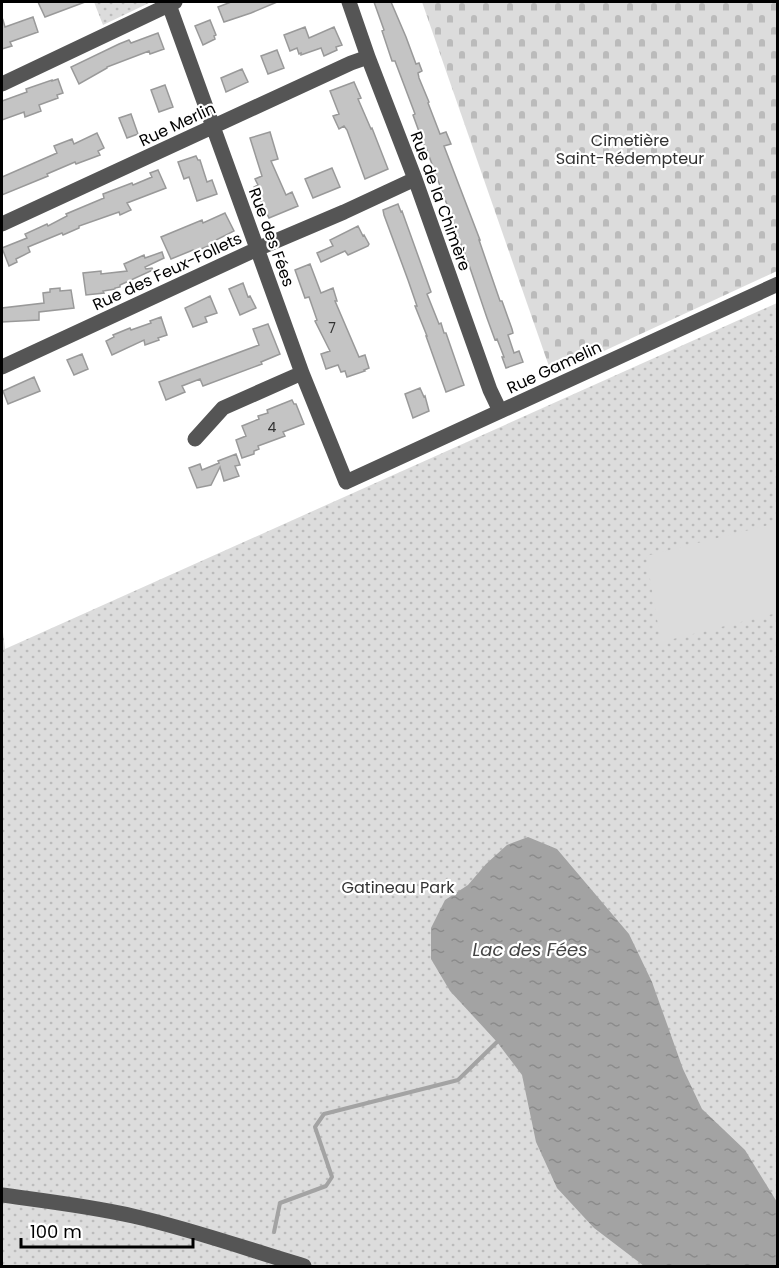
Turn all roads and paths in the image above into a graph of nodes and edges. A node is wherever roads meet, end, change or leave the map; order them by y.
1 (171, 2) edge
2 (349, 2) edge
3 (368, 57) junction
4 (2, 84) edge
5 (213, 127) junction
6 (415, 179) junction
7 (2, 224) edge
8 (257, 249) junction
9 (777, 284) edge
10 (2, 367) edge
11 (302, 373) junction
12 (500, 411) junction
13 (195, 439) dead end
14 (346, 482) joint
15 (2, 1195) edge
16 (304, 1266) edge

1 - 4 street
1 - 5 street, Rue des Fées
2 - 3 street, Rue de la Chimère
3 - 5 street, Rue Merlin
3 - 6 street, Rue de la Chimère
5 - 7 street, Rue Merlin
5 - 8 street, Rue des Fées
6 - 8 street, Rue des Feux-Follets
6 - 12 street, Rue de la Chimère
8 - 10 street, Rue des Feux-Follets
8 - 11 street, Rue des Fées
9 - 12 street, Rue Gamelin
11 - 13 street
11 - 14 street, Rue des Fées
12 - 14 street, Rue Gamelin
15 - 16 street

